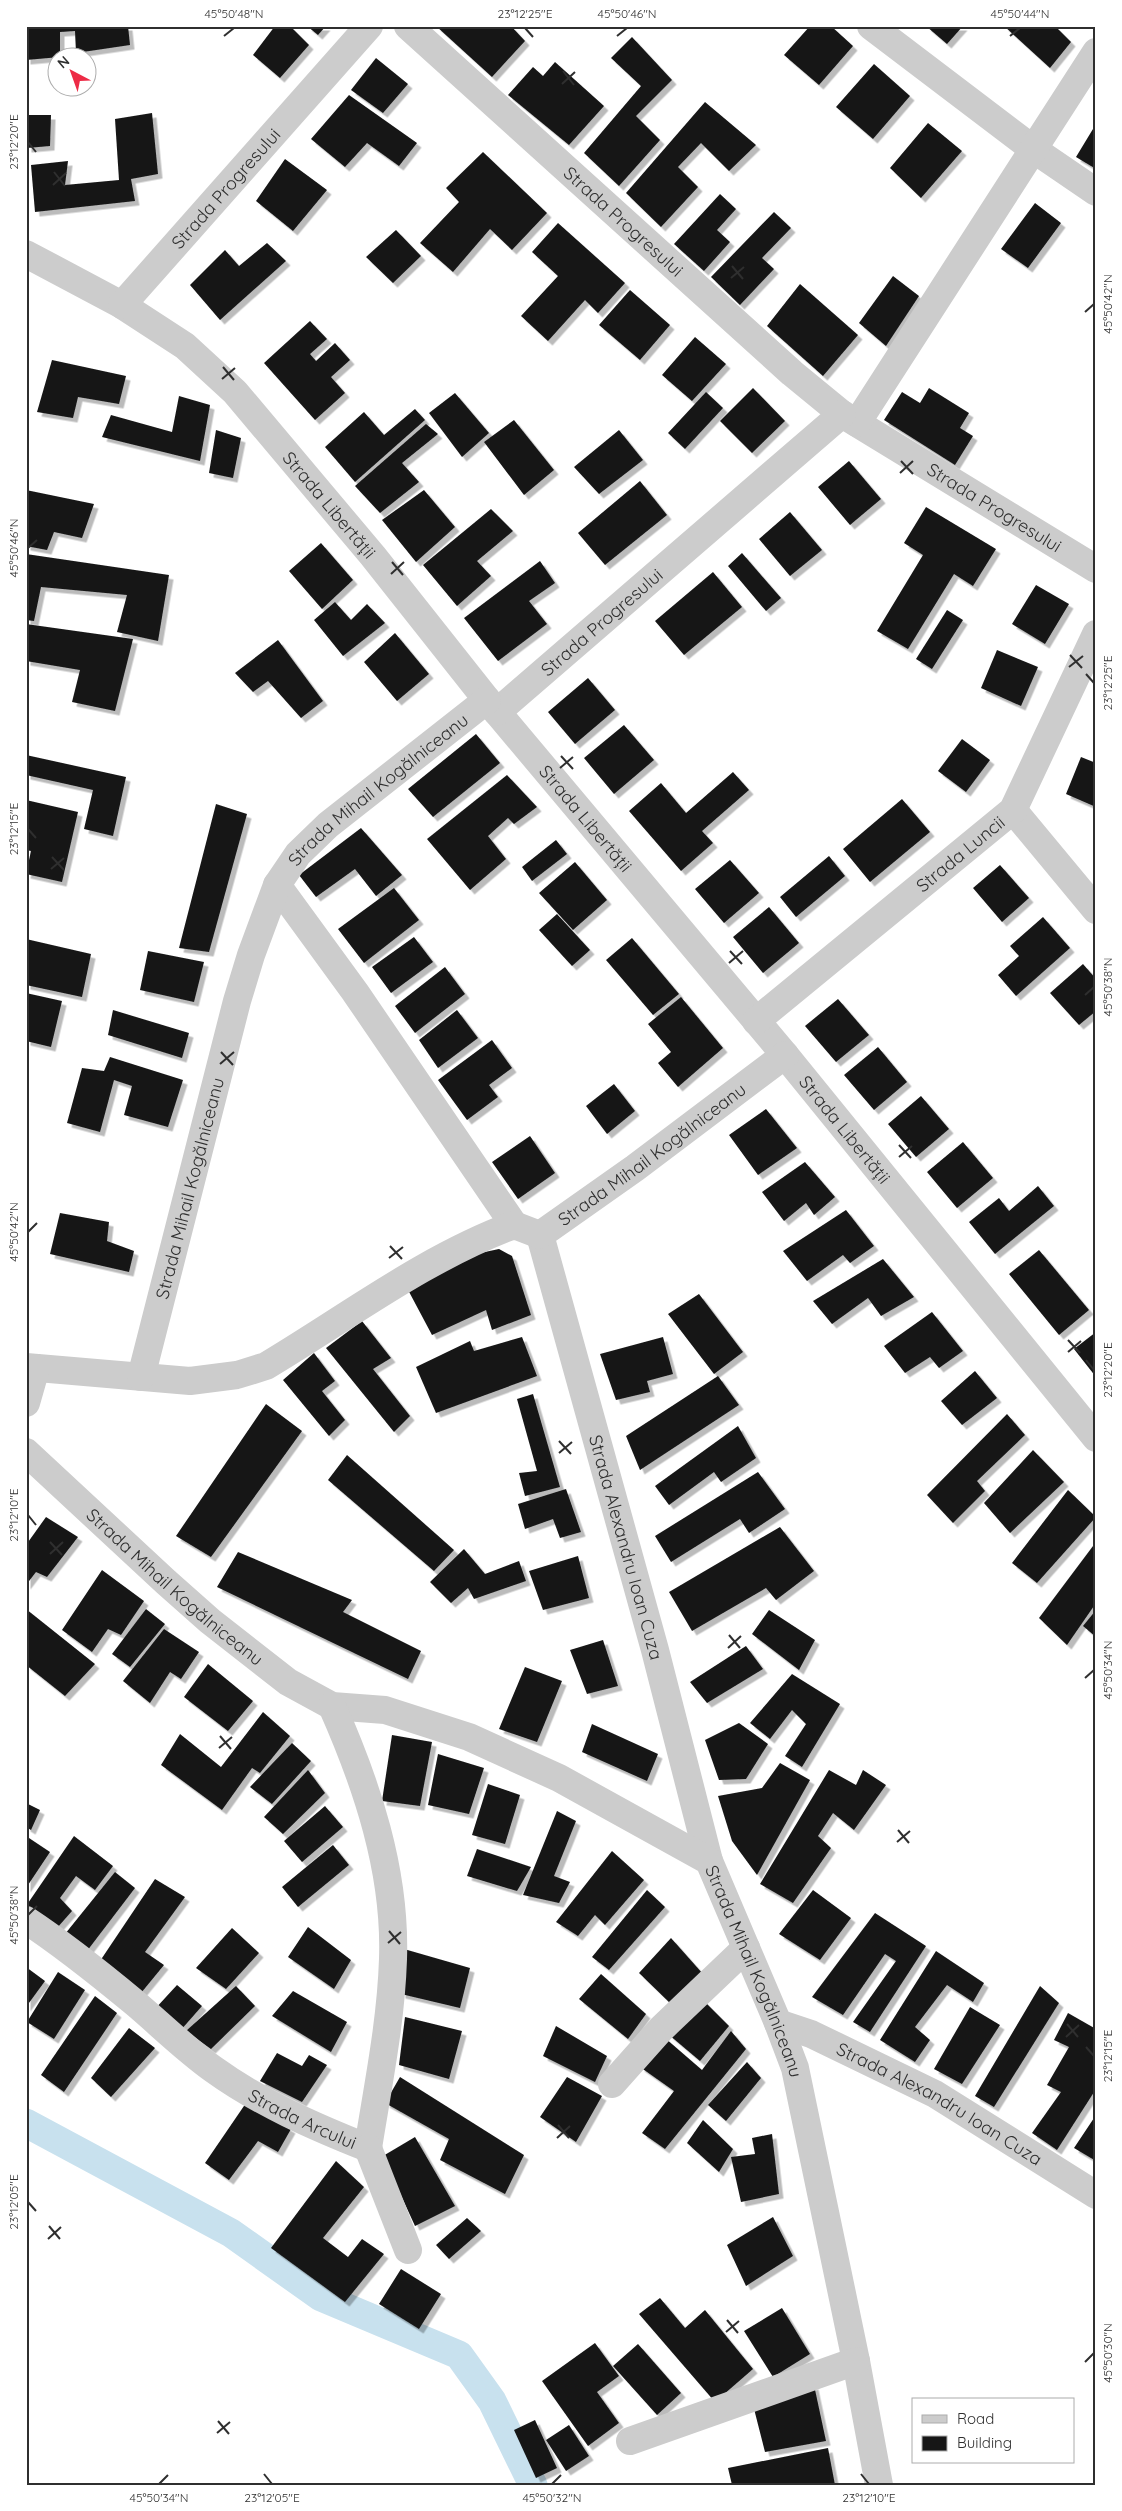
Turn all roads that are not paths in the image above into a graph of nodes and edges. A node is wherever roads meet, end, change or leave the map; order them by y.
1 (369, 26) edge
2 (408, 26) edge
3 (871, 26) edge
4 (1096, 52) edge
5 (1033, 149) junction
6 (1096, 192) edge
7 (26, 254) edge
8 (122, 305) junction
9 (849, 419) junction
10 (1096, 569) edge
11 (1096, 634) edge
12 (492, 706) junction
13 (1013, 810) junction
14 (277, 885) junction
15 (1096, 910) edge
16 (756, 1021) junction
17 (785, 1055) junction
18 (514, 1225) junction
19 (540, 1235) junction
20 (31, 1368) edge
21 (141, 1377) junction
22 (26, 1403) edge
23 (1096, 1438) edge
24 (27, 1448) edge
25 (332, 1706) junction
26 (709, 1861) junction
27 (26, 1920) edge
28 (746, 1948) junction
29 (778, 2023) junction
30 (612, 2084) dead end
31 (368, 2148) junction
32 (1096, 2195) edge
33 (408, 2250) dead end
34 (856, 2362) junction
35 (630, 2441) dead end
36 (879, 2485) edge

1 - 8 street, Strada Progresului
2 - 9 street, Strada Progresului
3 - 5 street
4 - 5 street
5 - 6 street
5 - 9 street
7 - 8 street, Strada Libertății
8 - 12 street, Strada Libertății
9 - 10 street, Strada Progresului
9 - 12 street, Strada Progresului
11 - 13 street, Strada Luncii
12 - 14 street, Strada Mihail Kogălniceanu
12 - 16 street, Strada Libertății
13 - 15 street
13 - 16 street, Strada Luncii
14 - 18 street, Strada Mihail Kogălniceanu
14 - 21 street, Strada Mihail Kogălniceanu
16 - 17 street, Strada Libertății
17 - 19 street, Strada Mihail Kogălniceanu
17 - 23 street, Strada Libertății
18 - 19 street, Strada Mihail Kogălniceanu
18 - 21 street
19 - 26 street, Strada Alexandru Ioan Cuza
20 - 21 street
20 - 22 street
24 - 25 street, Strada Mihail Kogălniceanu
25 - 26 street, Strada Mihail Kogălniceanu
25 - 31 street, Strada Arcului
26 - 28 street, Strada Mihail Kogălniceanu
27 - 31 street, Strada Arcului
28 - 29 street, Strada Mihail Kogălniceanu
28 - 30 street
29 - 32 street, Strada Alexandru Ioan Cuza
29 - 34 street, Strada Mihail Kogălniceanu
31 - 33 street
34 - 35 street
34 - 36 street, Strada Mihail Kogălniceanu

